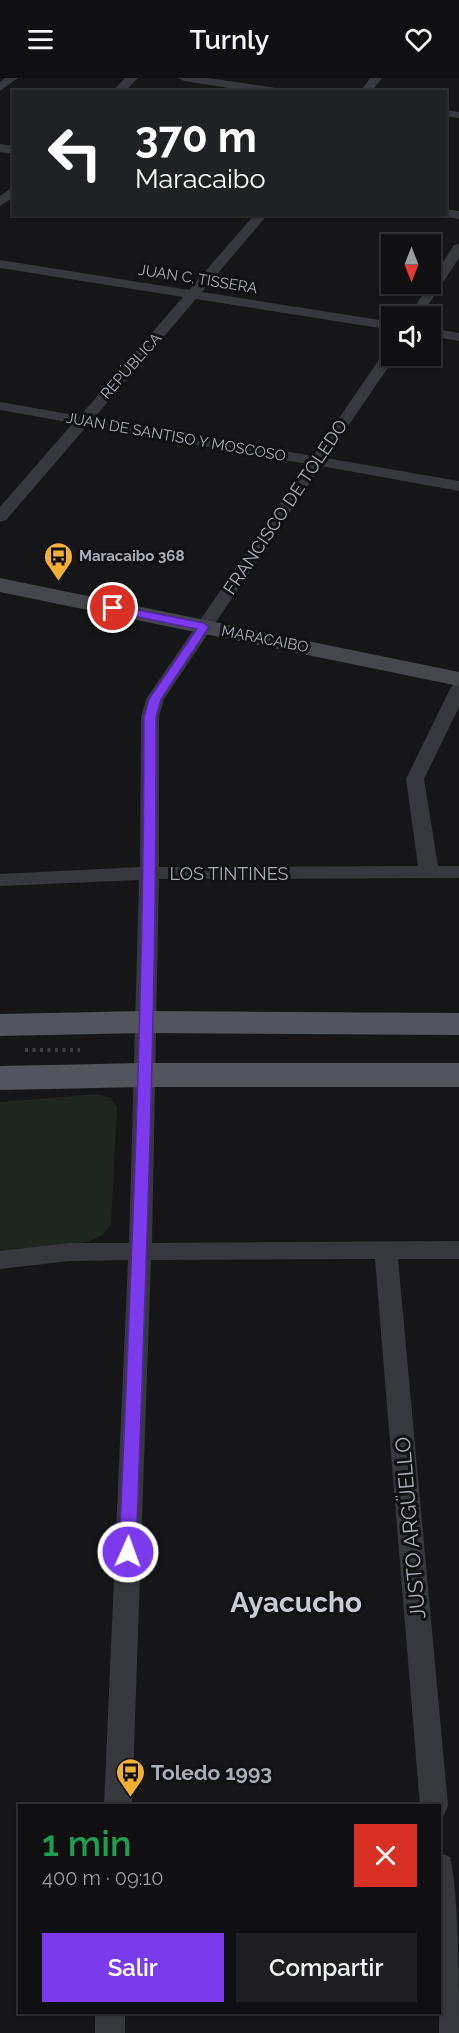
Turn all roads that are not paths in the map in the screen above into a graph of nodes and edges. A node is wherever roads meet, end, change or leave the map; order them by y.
1 (12, 78) edge
2 (132, 78) edge
3 (184, 78) edge
4 (376, 78) edge
5 (0, 88) edge
6 (119, 90) edge
7 (269, 90) edge
8 (367, 90) edge
9 (12, 192) edge
10 (0, 202) edge
11 (260, 216) edge
12 (459, 248) edge
13 (0, 264) edge
14 (194, 295) junction
15 (421, 306) edge
16 (381, 324) edge
17 (441, 334) edge
18 (459, 337) edge
19 (382, 366) edge
20 (0, 406) edge
21 (82, 420) junction
22 (315, 461) junction
23 (459, 486) edge
24 (0, 517) edge
25 (0, 585) edge
26 (204, 627) junction
27 (459, 679) edge
28 (459, 689) edge
29 (459, 872) edge
30 (150, 873) junction
31 (429, 873) junction
32 (0, 880) edge
33 (145, 1022) junction
34 (459, 1024) edge
35 (0, 1025) edge
36 (145, 1075) junction
37 (459, 1075) edge
38 (0, 1078) edge
39 (386, 1250) junction
40 (459, 1250) edge
41 (139, 1252) junction
42 (0, 1260) edge
43 (118, 1804) edge
44 (434, 1804) edge
45 (441, 1879) edge
46 (110, 2014) edge
47 (110, 2033) edge
48 (454, 2033) edge

1 - 5 street
2 - 6 street
3 - 7 street
4 - 8 street
9 - 10 street
11 - 14 street, REPÚBLICA
12 - 15 street
13 - 14 street, JUAN C. TISSERA
14 - 16 street, JUAN C. TISSERA
14 - 21 street, REPÚBLICA
17 - 18 street
19 - 22 street, FRANCISCO DE TOLEDO
20 - 21 street, JUAN DE SANTISO Y MOSCOSO
21 - 22 street, JUAN DE SANTISO Y MOSCOSO
21 - 24 street, REPÚBLICA
22 - 23 street, JUAN DE SANTISO Y MOSCOSO
22 - 26 street, FRANCISCO DE TOLEDO
25 - 26 main road, MARACAIBO
26 - 27 main road, MARACAIBO
26 - 30 street, FRANCISCO DE TOLEDO
28 - 31 street
29 - 31 street, LOS TINTINES
30 - 31 street, LOS TINTINES
30 - 32 street, LOS TINTINES
30 - 33 street, FRANCISCO DE TOLEDO
33 - 34 main road
33 - 35 main road
33 - 36 street, FRANCISCO DE TOLEDO
36 - 37 main road
36 - 38 main road
36 - 41 street, FRANCISCO DE TOLEDO
39 - 40 street
39 - 41 street
39 - 44 street, JUSTO ARGÜELLO
41 - 42 street
41 - 43 street, FRANCISCO DE TOLEDO
45 - 48 street
46 - 47 street

